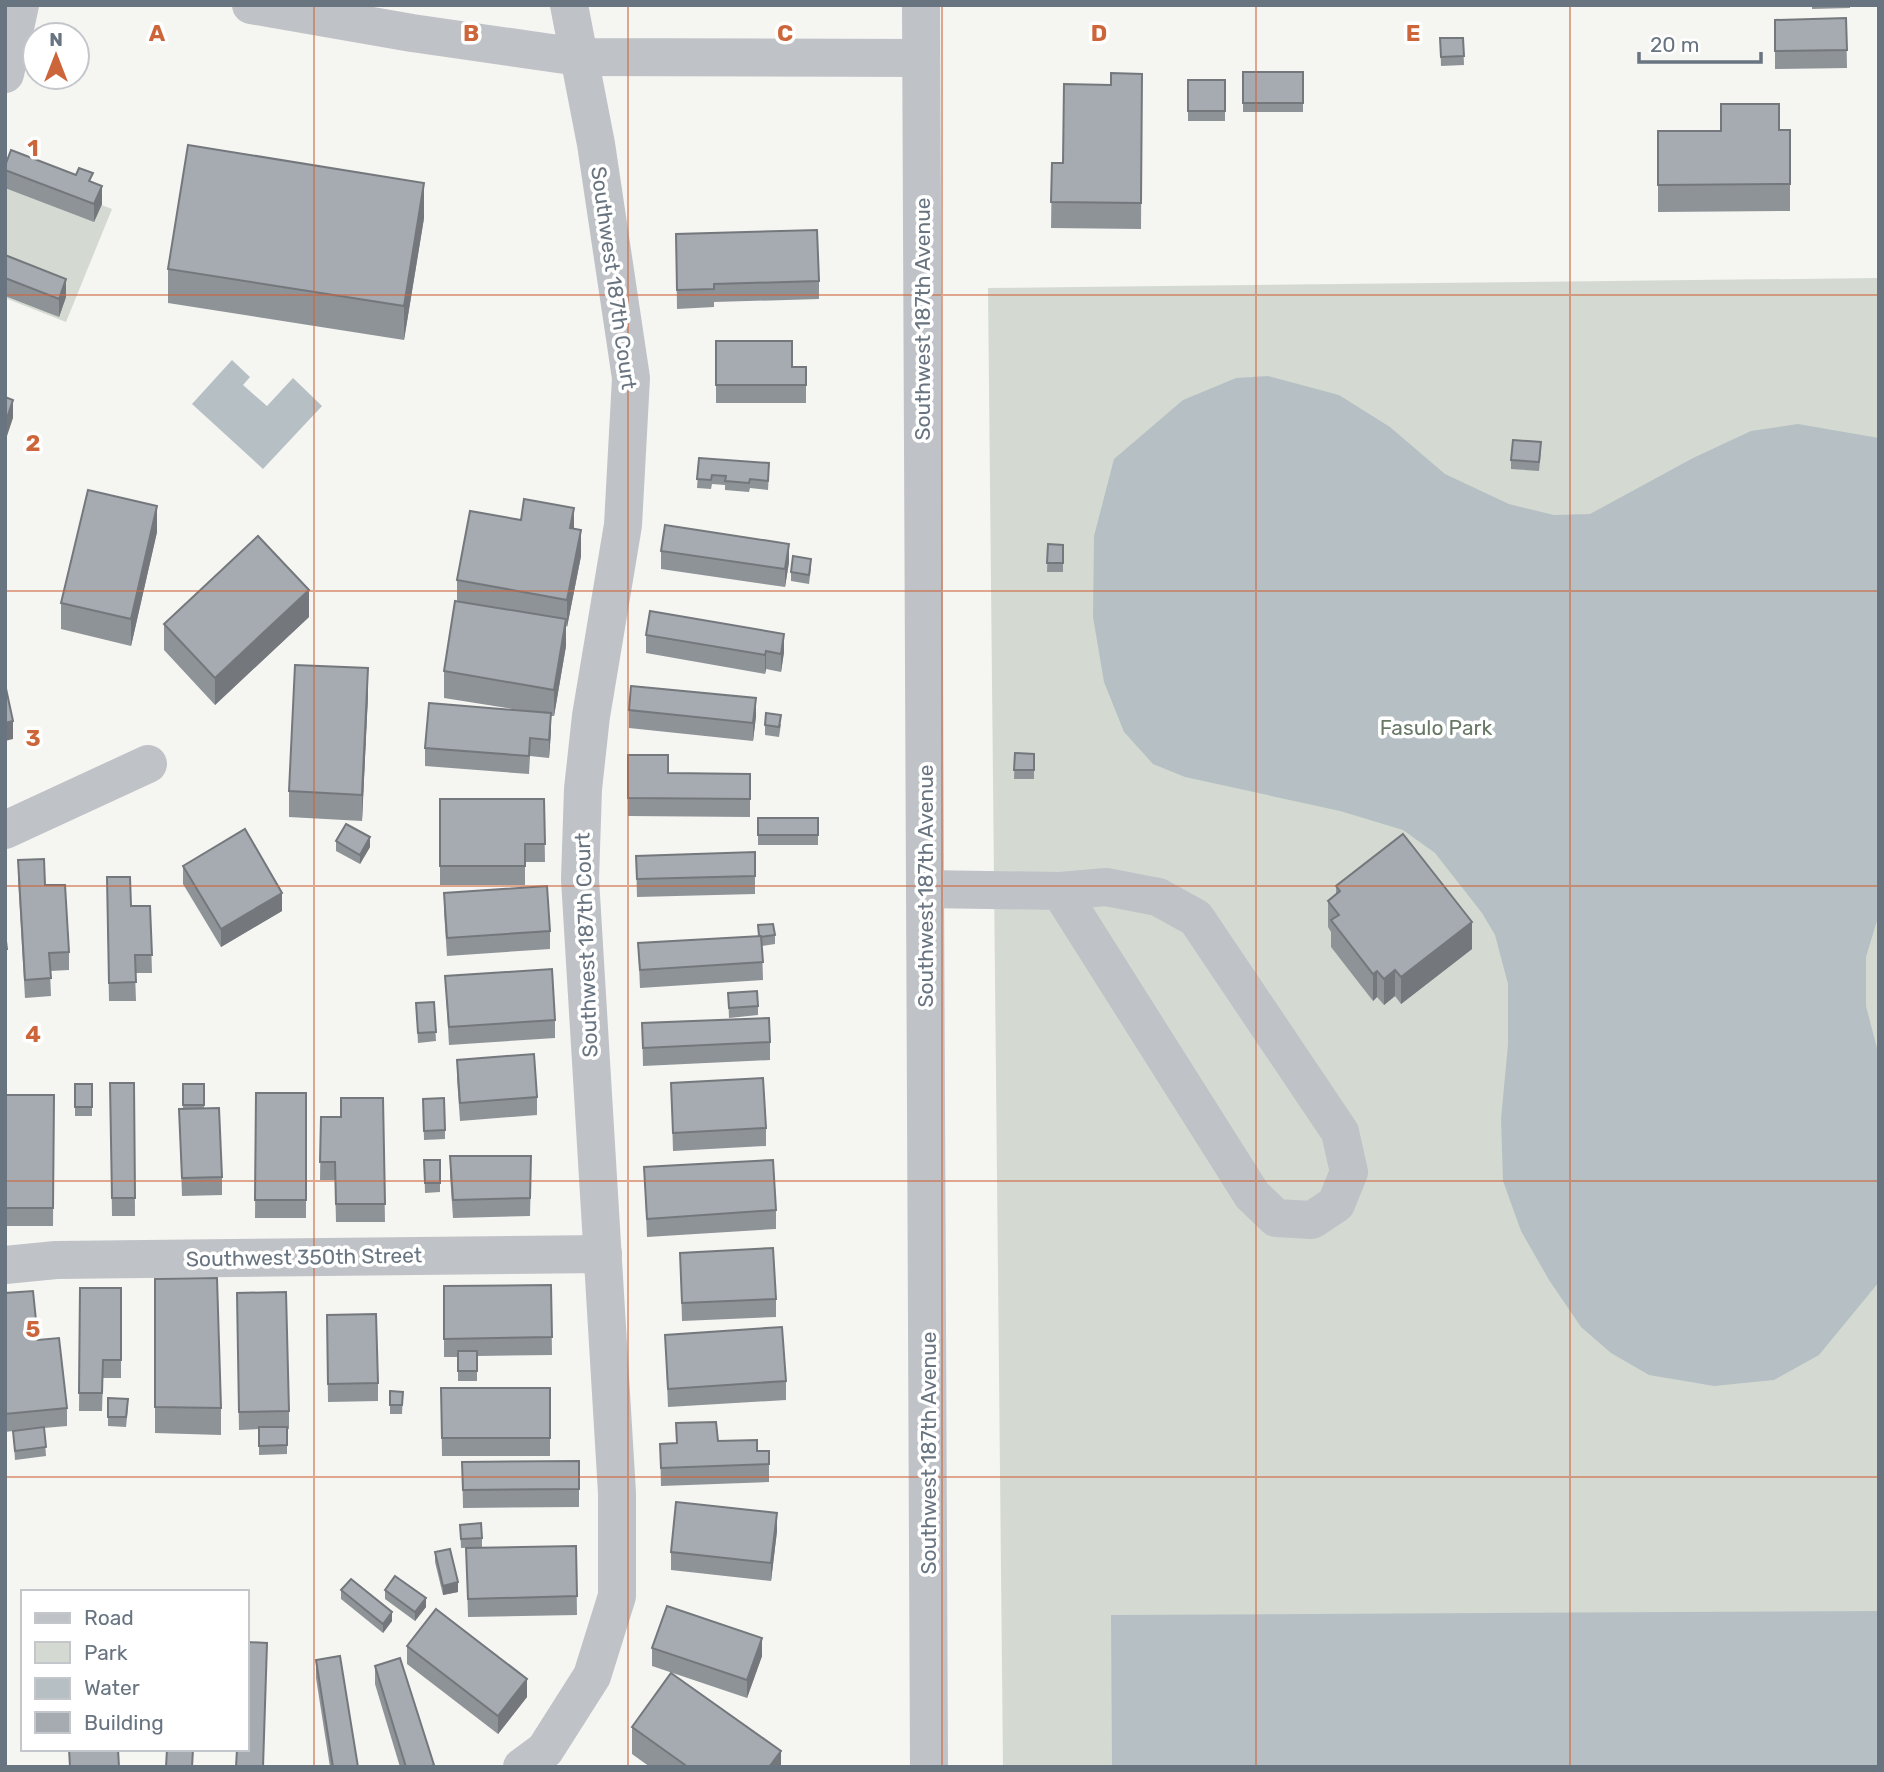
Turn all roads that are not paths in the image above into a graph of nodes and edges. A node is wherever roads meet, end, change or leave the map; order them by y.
1 (20, 5) edge
2 (251, 5) edge
3 (569, 5) edge
4 (921, 5) edge
5 (579, 57) junction
6 (921, 58) junction
7 (5, 74) edge
8 (148, 764) dead end
9 (5, 830) edge
10 (925, 889) junction
11 (1060, 891) junction
12 (603, 1254) junction
13 (5, 1265) edge
14 (533, 1758) edge
15 (929, 1767) edge

1 - 7 street
2 - 5 street
3 - 5 street, Southwest 187th Court
4 - 6 street, Southwest 187th Avenue
5 - 6 street
5 - 12 street, Southwest 187th Court
6 - 10 street, Southwest 187th Avenue
8 - 9 street
10 - 11 street
10 - 15 street, Southwest 187th Avenue
11 - 11 street
12 - 13 street, Southwest 350th Street
12 - 14 street, Southwest 187th Court

